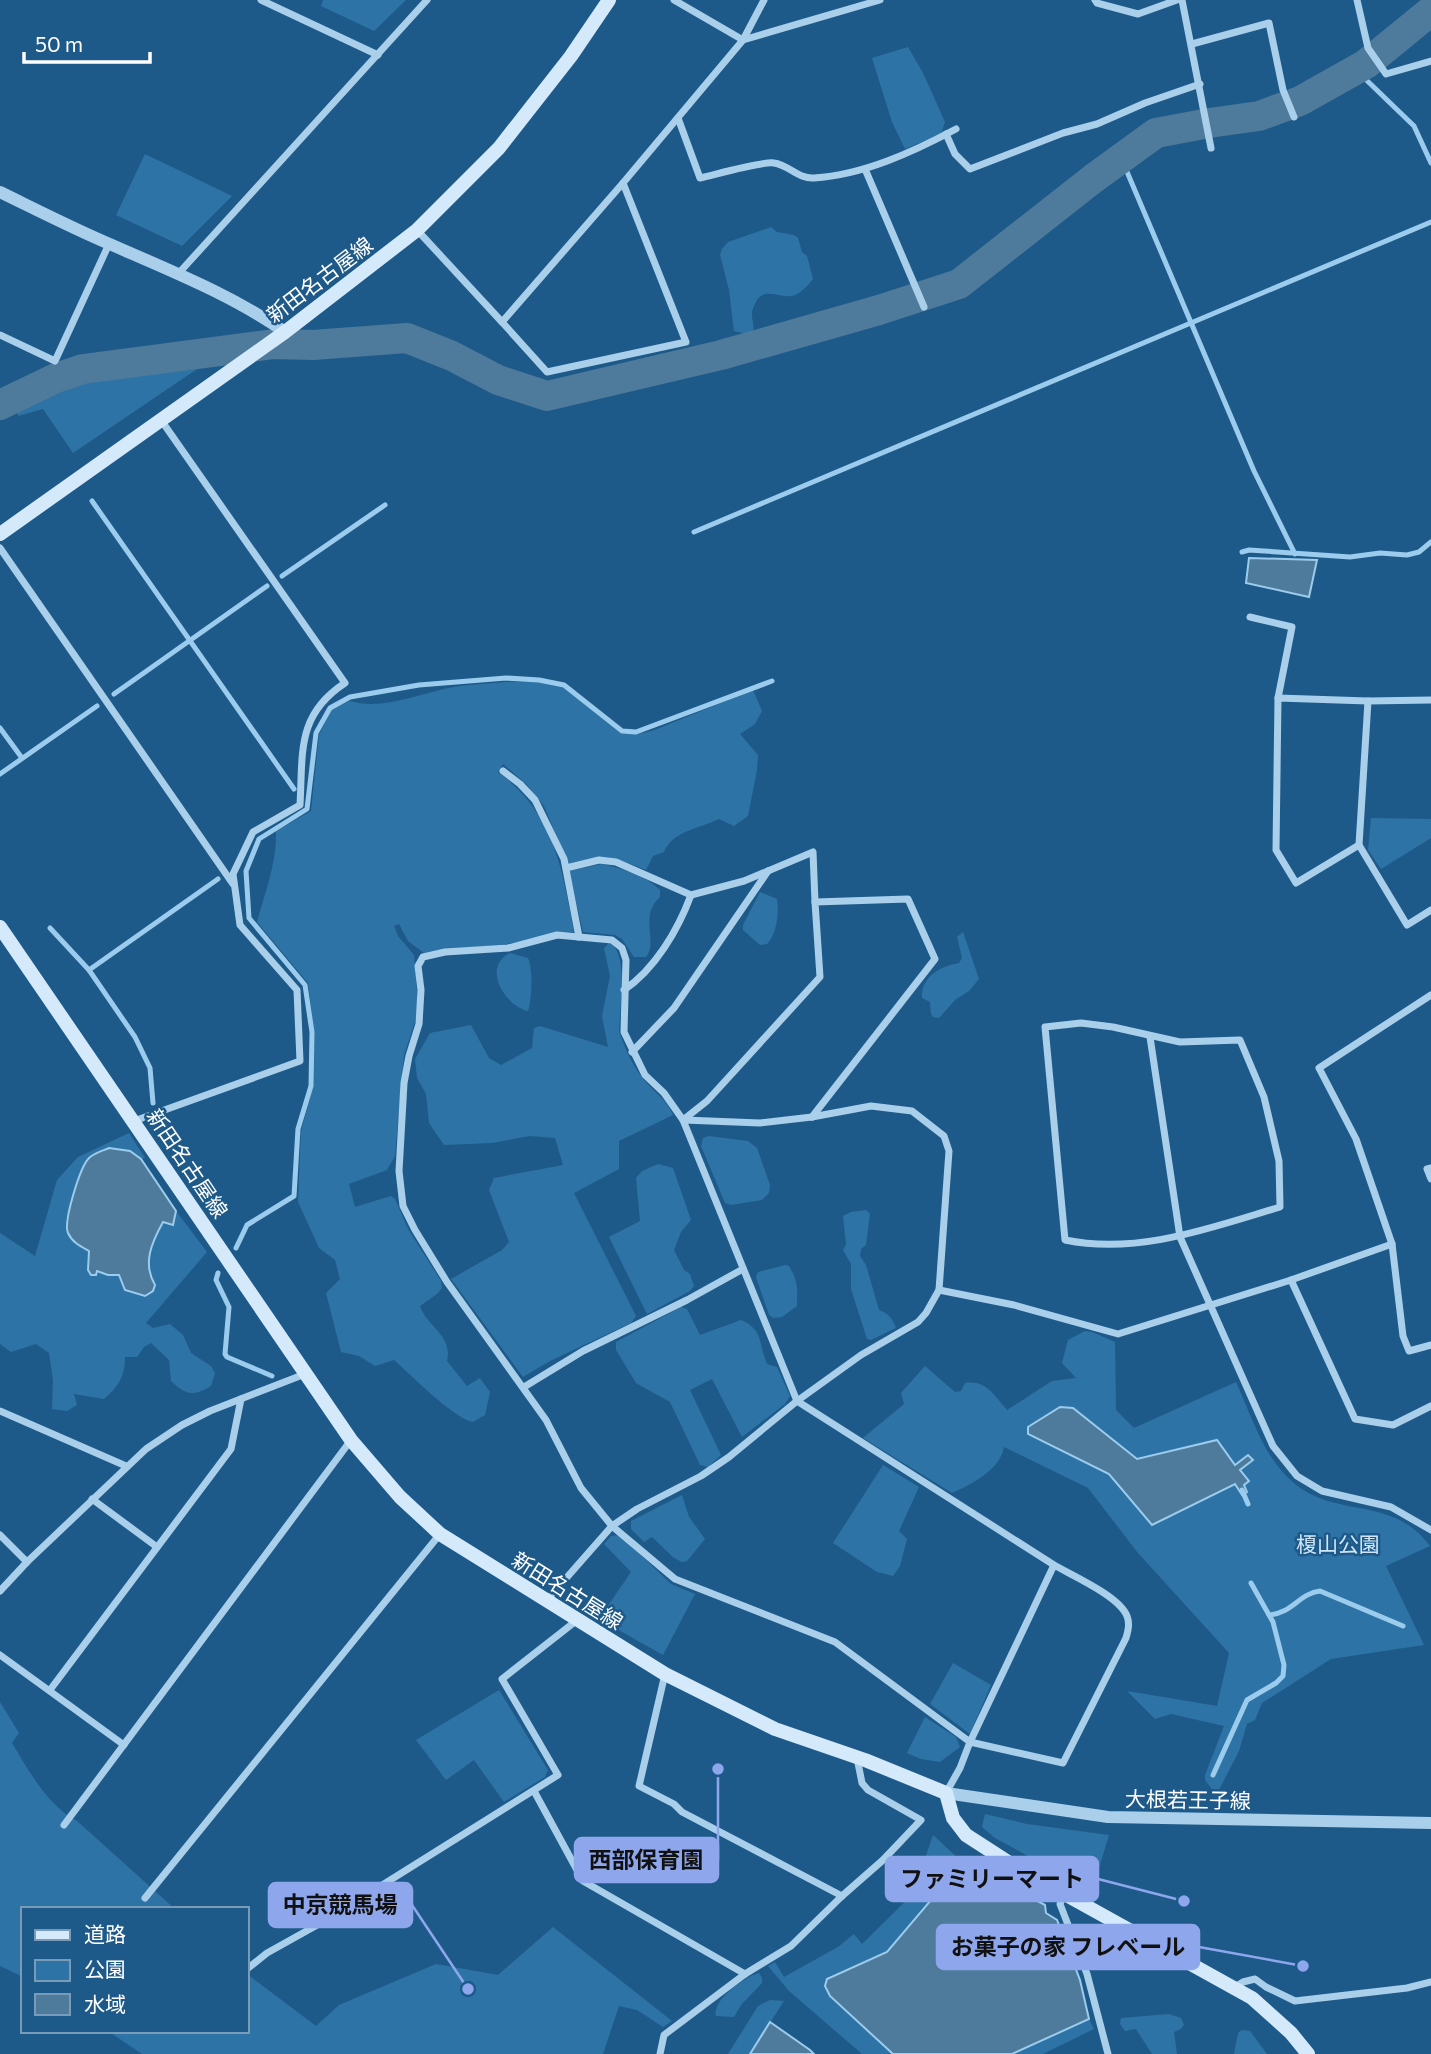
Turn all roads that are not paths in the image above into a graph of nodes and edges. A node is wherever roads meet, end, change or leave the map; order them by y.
1 (261, 0) edge
2 (427, 0) edge
3 (609, 0) edge
4 (674, 0) edge
5 (764, 0) edge
6 (880, 0) edge
7 (1095, 0) edge
8 (1177, 0) edge
9 (1182, 0) edge
10 (1357, 0) edge
11 (743, 40) junction
12 (1192, 44) junction
13 (378, 55) junction
14 (1431, 61) edge
15 (1200, 84) junction
16 (1294, 117) dead end
17 (678, 118) junction
18 (956, 129) dead end
19 (946, 134) junction
20 (1211, 148) dead end
21 (864, 169) junction
22 (623, 183) junction
23 (0, 192) edge
24 (417, 230) junction
25 (109, 244) junction
26 (178, 274) junction
27 (924, 307) dead end
28 (502, 322) junction
29 (283, 334) junction
30 (0, 335) edge
31 (161, 420) junction
32 (0, 534) edge
33 (0, 548) edge
34 (1250, 617) dead end
35 (1278, 698) junction
36 (1431, 699) edge
37 (1368, 701) junction
38 (503, 771) dead end
39 (1359, 845) junction
40 (566, 869) junction
41 (769, 870) junction
42 (233, 885) junction
43 (691, 895) junction
44 (815, 902) junction
45 (1431, 910) edge
46 (0, 927) edge
47 (579, 937) junction
48 (624, 990) junction
49 (1431, 995) edge
50 (1150, 1037) junction
51 (632, 1052) junction
52 (812, 1117) junction
53 (683, 1120) junction
54 (134, 1122) junction
55 (1431, 1168) edge
56 (1431, 1179) edge
57 (1180, 1237) junction
58 (1392, 1244) junction
59 (743, 1269) junction
60 (1291, 1280) junction
61 (939, 1290) junction
62 (1208, 1305) junction
63 (1431, 1345) edge
64 (306, 1374) junction
65 (524, 1387) junction
66 (241, 1399) junction
67 (797, 1401) junction
68 (1431, 1406) edge
69 (0, 1411) edge
70 (352, 1440) junction
71 (126, 1466) junction
72 (92, 1499) junction
73 (612, 1526) junction
74 (1431, 1530) edge
75 (440, 1534) junction
76 (0, 1535) edge
77 (157, 1547) junction
78 (27, 1562) junction
79 (1054, 1565) junction
80 (0, 1591) edge
81 (546, 1600) junction
82 (576, 1621) junction
83 (0, 1655) edge
84 (665, 1674) junction
85 (50, 1690) junction
86 (970, 1742) junction
87 (124, 1745) junction
88 (857, 1757) junction
89 (534, 1791) junction
90 (946, 1793) junction
91 (1431, 1823) edge
92 (64, 1825) dead end
93 (1064, 1894) junction
94 (842, 1896) junction
95 (145, 1898) dead end
96 (248, 1968) edge
97 (745, 1974) junction
98 (1431, 1982) edge
99 (1233, 1988) junction
100 (660, 2054) edge
101 (1108, 2054) edge
102 (1308, 2054) edge

1 - 13 street
2 - 13 street
3 - 24 main road, 新田名古屋線
4 - 11 street
5 - 11 street
6 - 11 street
7 - 8 street
9 - 12 street
10 - 14 street
11 - 17 street
12 - 15 street
12 - 16 street
13 - 26 street
15 - 19 street
15 - 20 street
17 - 21 street
17 - 22 street
18 - 19 street
19 - 21 street
21 - 27 street
22 - 28 street
22 - 28 street
23 - 25 street
24 - 28 street
24 - 29 main road, 新田名古屋線
25 - 26 street
25 - 30 street
26 - 29 street
29 - 31 main road, 新田名古屋線
31 - 32 main road, 新田名古屋線
31 - 42 street
33 - 42 street
34 - 35 street
35 - 37 street
35 - 39 street
36 - 37 street
37 - 39 street
38 - 40 street
39 - 45 street
40 - 43 street
40 - 47 street
41 - 43 street
41 - 44 street
41 - 51 street
42 - 54 street
43 - 48 street
44 - 52 street
44 - 53 street
46 - 54 main road, 新田名古屋線
47 - 48 street
47 - 65 street
48 - 51 street
49 - 58 street
50 - 57 street
50 - 57 street
50 - 57 street
51 - 53 street
52 - 53 street
52 - 61 street
53 - 59 street
54 - 64 main road, 新田名古屋線
55 - 56 street
57 - 62 street
58 - 60 street
58 - 63 street
59 - 65 street
59 - 67 street
60 - 62 street
60 - 68 street
61 - 62 street
61 - 67 street
62 - 74 street
64 - 66 street
64 - 70 main road, 新田名古屋線
65 - 73 street
66 - 71 street
66 - 77 street
67 - 73 street
67 - 79 street
69 - 71 street
70 - 75 main road, 新田名古屋線
70 - 87 street
71 - 72 street
72 - 77 street
72 - 78 street
73 - 81 street
73 - 86 street
75 - 81 main road, 新田名古屋線
75 - 95 street
76 - 78 street
77 - 85 street
78 - 80 street
79 - 86 street
79 - 86 street
81 - 82 main road, 新田名古屋線
82 - 84 main road, 新田名古屋線
82 - 89 street
83 - 85 street
84 - 88 main road, 新田名古屋線
84 - 94 street
85 - 87 street
86 - 90 street
87 - 92 street
88 - 90 main road, 新田名古屋線
88 - 94 street
89 - 96 street
89 - 97 street
90 - 91 street, 大根若王子線
90 - 93 main road
93 - 99 main road
93 - 101 street
94 - 97 street
97 - 100 street
98 - 99 street
99 - 102 main road

